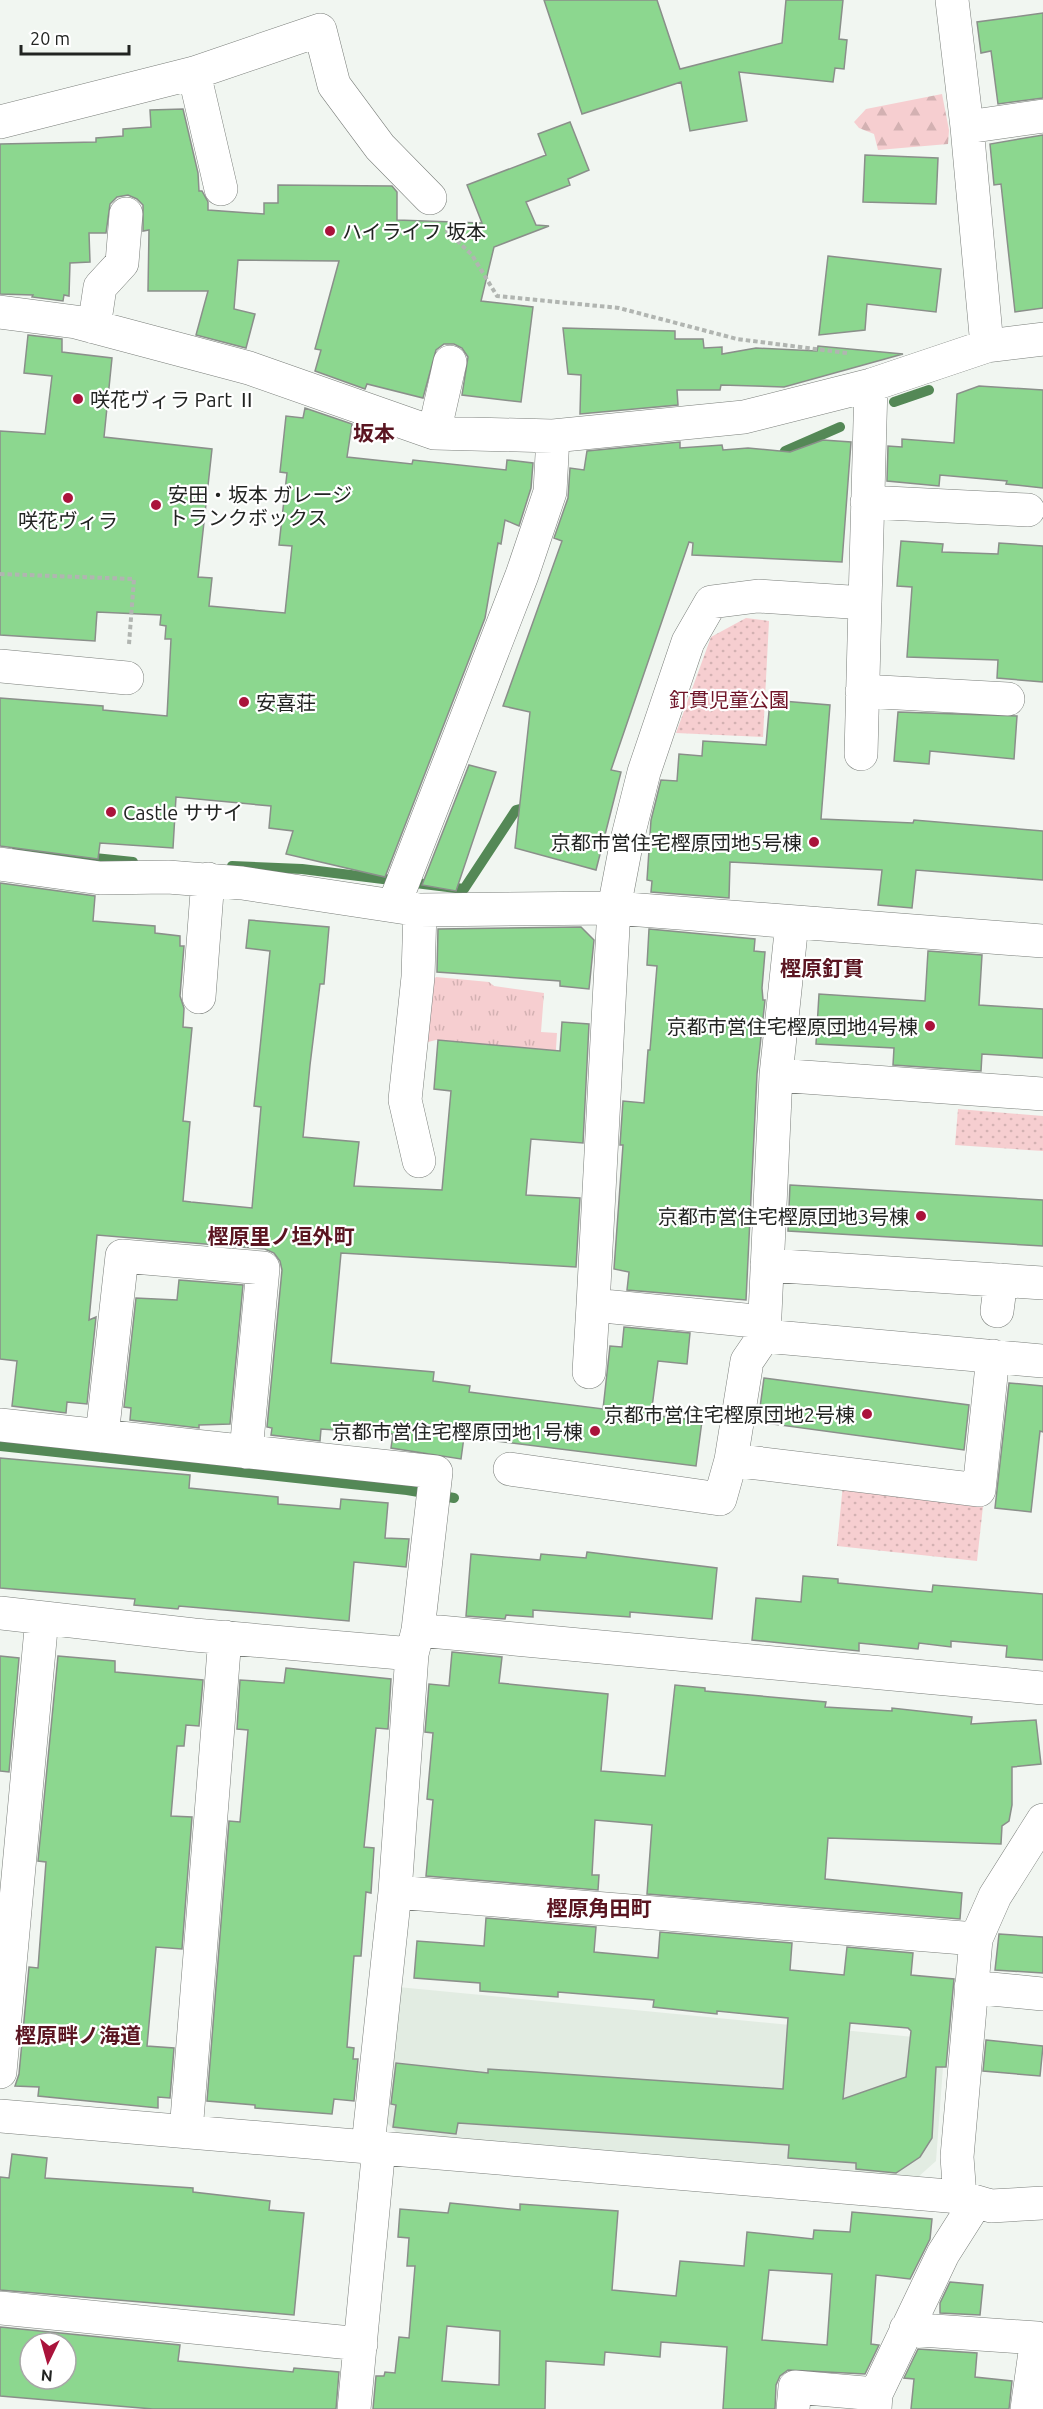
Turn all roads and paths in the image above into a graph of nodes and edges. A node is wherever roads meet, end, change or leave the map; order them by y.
1 (952, 0) edge
2 (194, 73) junction
3 (1043, 116) edge
4 (0, 122) edge
5 (967, 127) junction
6 (221, 189) dead end
7 (430, 198) joint
8 (126, 214) dead end
9 (0, 312) edge
10 (94, 327) junction
11 (1043, 339) edge
12 (987, 345) junction
13 (849, 353) dead end
14 (450, 362) dead end
15 (871, 385) junction
16 (434, 433) junction
17 (553, 436) junction
18 (867, 502) junction
19 (1028, 510) dead end
20 (0, 574) edge
21 (865, 603) junction
22 (0, 666) edge
23 (127, 678) joint
24 (862, 691) junction
25 (1008, 699) dead end
26 (861, 754) dead end
27 (0, 864) edge
28 (208, 879) junction
29 (407, 908) junction
30 (614, 908) junction
31 (792, 923) junction
32 (1043, 941) edge
33 (199, 997) dead end
34 (776, 1075) junction
35 (1043, 1094) edge
36 (419, 1161) dead end
37 (767, 1265) junction
38 (1043, 1283) edge
39 (593, 1305) junction
40 (765, 1329) junction
41 (993, 1356) junction
42 (1043, 1360) edge
43 (589, 1372) dead end
44 (0, 1425) edge
45 (102, 1436) junction
46 (246, 1452) junction
47 (731, 1460) junction
48 (510, 1468) dead end
49 (0, 1613) edge
50 (42, 1618) junction
51 (225, 1637) junction
52 (415, 1642) junction
53 (1043, 1688) edge
54 (1043, 1820) edge
55 (395, 1892) junction
56 (976, 1939) junction
57 (971, 1987) junction
58 (1043, 1994) edge
59 (0, 2072) edge
60 (0, 2116) edge
61 (186, 2132) junction
62 (373, 2146) junction
63 (968, 2200) junction
64 (1043, 2203) edge
65 (0, 2308) edge
66 (906, 2329) junction
67 (361, 2344) junction
68 (876, 2402) edge
69 (354, 2409) edge
70 (793, 2409) edge
71 (1027, 2409) edge

1 - 5 street
2 - 4 street
2 - 6 street
2 - 7 street
3 - 5 street
5 - 12 street
7 - 13 path
8 - 10 street
9 - 10 street
10 - 16 street
11 - 12 street
12 - 15 street
14 - 16 street
15 - 17 street
15 - 18 street
16 - 17 street
17 - 29 street
18 - 19 street
18 - 21 street
20 - 23 path
21 - 24 street
21 - 30 street
22 - 23 street
24 - 25 street
24 - 26 street
27 - 28 street
28 - 29 street
28 - 33 street
29 - 30 street
29 - 36 street
30 - 31 street
30 - 39 street
31 - 32 street
31 - 34 street
34 - 35 street
34 - 37 street
37 - 38 street
37 - 40 street
39 - 40 street
39 - 43 street
40 - 41 street
40 - 47 street
41 - 42 street
41 - 47 street
44 - 45 street
45 - 46 street
45 - 46 street
46 - 52 street
47 - 48 street
49 - 50 street
50 - 51 street
50 - 59 street
51 - 52 street
51 - 61 street
52 - 53 street
52 - 55 street
54 - 56 street
55 - 56 street
55 - 62 street
56 - 57 street
57 - 58 street
57 - 63 street
60 - 61 street
61 - 62 street
62 - 63 street
62 - 67 street
63 - 64 street
63 - 66 street
65 - 67 street
66 - 68 street
66 - 71 street
67 - 69 street
68 - 70 street

